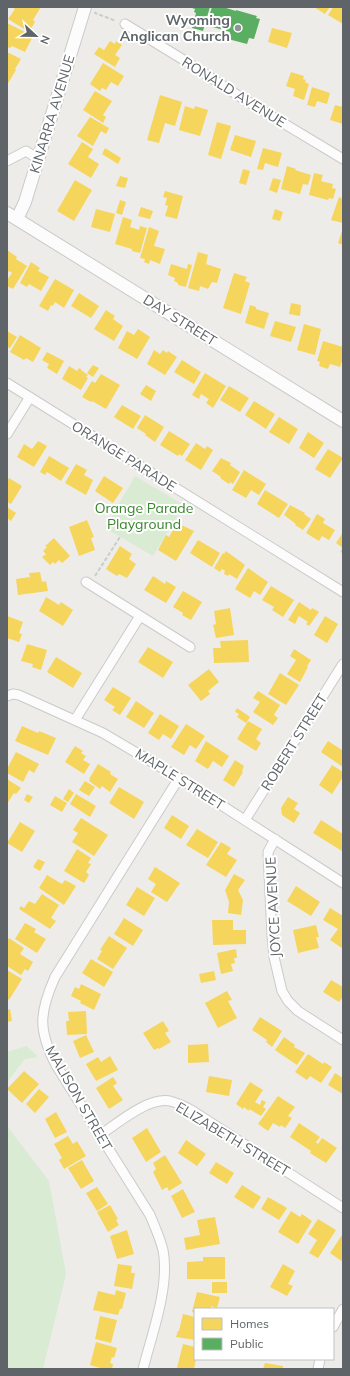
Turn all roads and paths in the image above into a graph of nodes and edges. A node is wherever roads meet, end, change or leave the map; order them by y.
1 (85, 7) edge
2 (97, 7) edge
3 (125, 24) joint
4 (38, 159) junction
5 (343, 159) edge
6 (7, 161) edge
7 (12, 216) edge
8 (7, 383) edge
9 (30, 397) junction
10 (343, 421) edge
11 (7, 434) edge
12 (120, 537) dead end
13 (88, 583) joint
14 (343, 592) edge
15 (140, 616) junction
16 (190, 647) dead end
17 (343, 664) edge
18 (7, 696) edge
19 (75, 720) junction
20 (179, 778) junction
21 (245, 820) junction
22 (275, 839) junction
23 (343, 883) edge
24 (343, 1040) edge
25 (100, 1135) junction
26 (343, 1208) edge
27 (343, 1309) edge
28 (334, 1325) edge
29 (143, 1369) edge

1 - 4 street, KINARRA AVENUE
2 - 3 path
3 - 5 street, RONALD AVENUE
4 - 6 street
4 - 7 street, KINARRA AVENUE
7 - 10 street, DAY STREET
8 - 9 street, ORANGE PARADE
9 - 11 street
9 - 14 street, ORANGE PARADE
12 - 13 path
13 - 15 street
15 - 16 street
15 - 19 street
17 - 21 street, ROBERT STREET
18 - 19 street, MAPLE STREET
19 - 20 street, MAPLE STREET
20 - 21 street, MAPLE STREET
20 - 25 street, MALISON STREET
21 - 22 street, MAPLE STREET
22 - 23 street, MAPLE STREET
22 - 24 street, JOYCE AVENUE
25 - 26 street, ELIZABETH STREET
25 - 29 street, MALISON STREET
27 - 28 street

